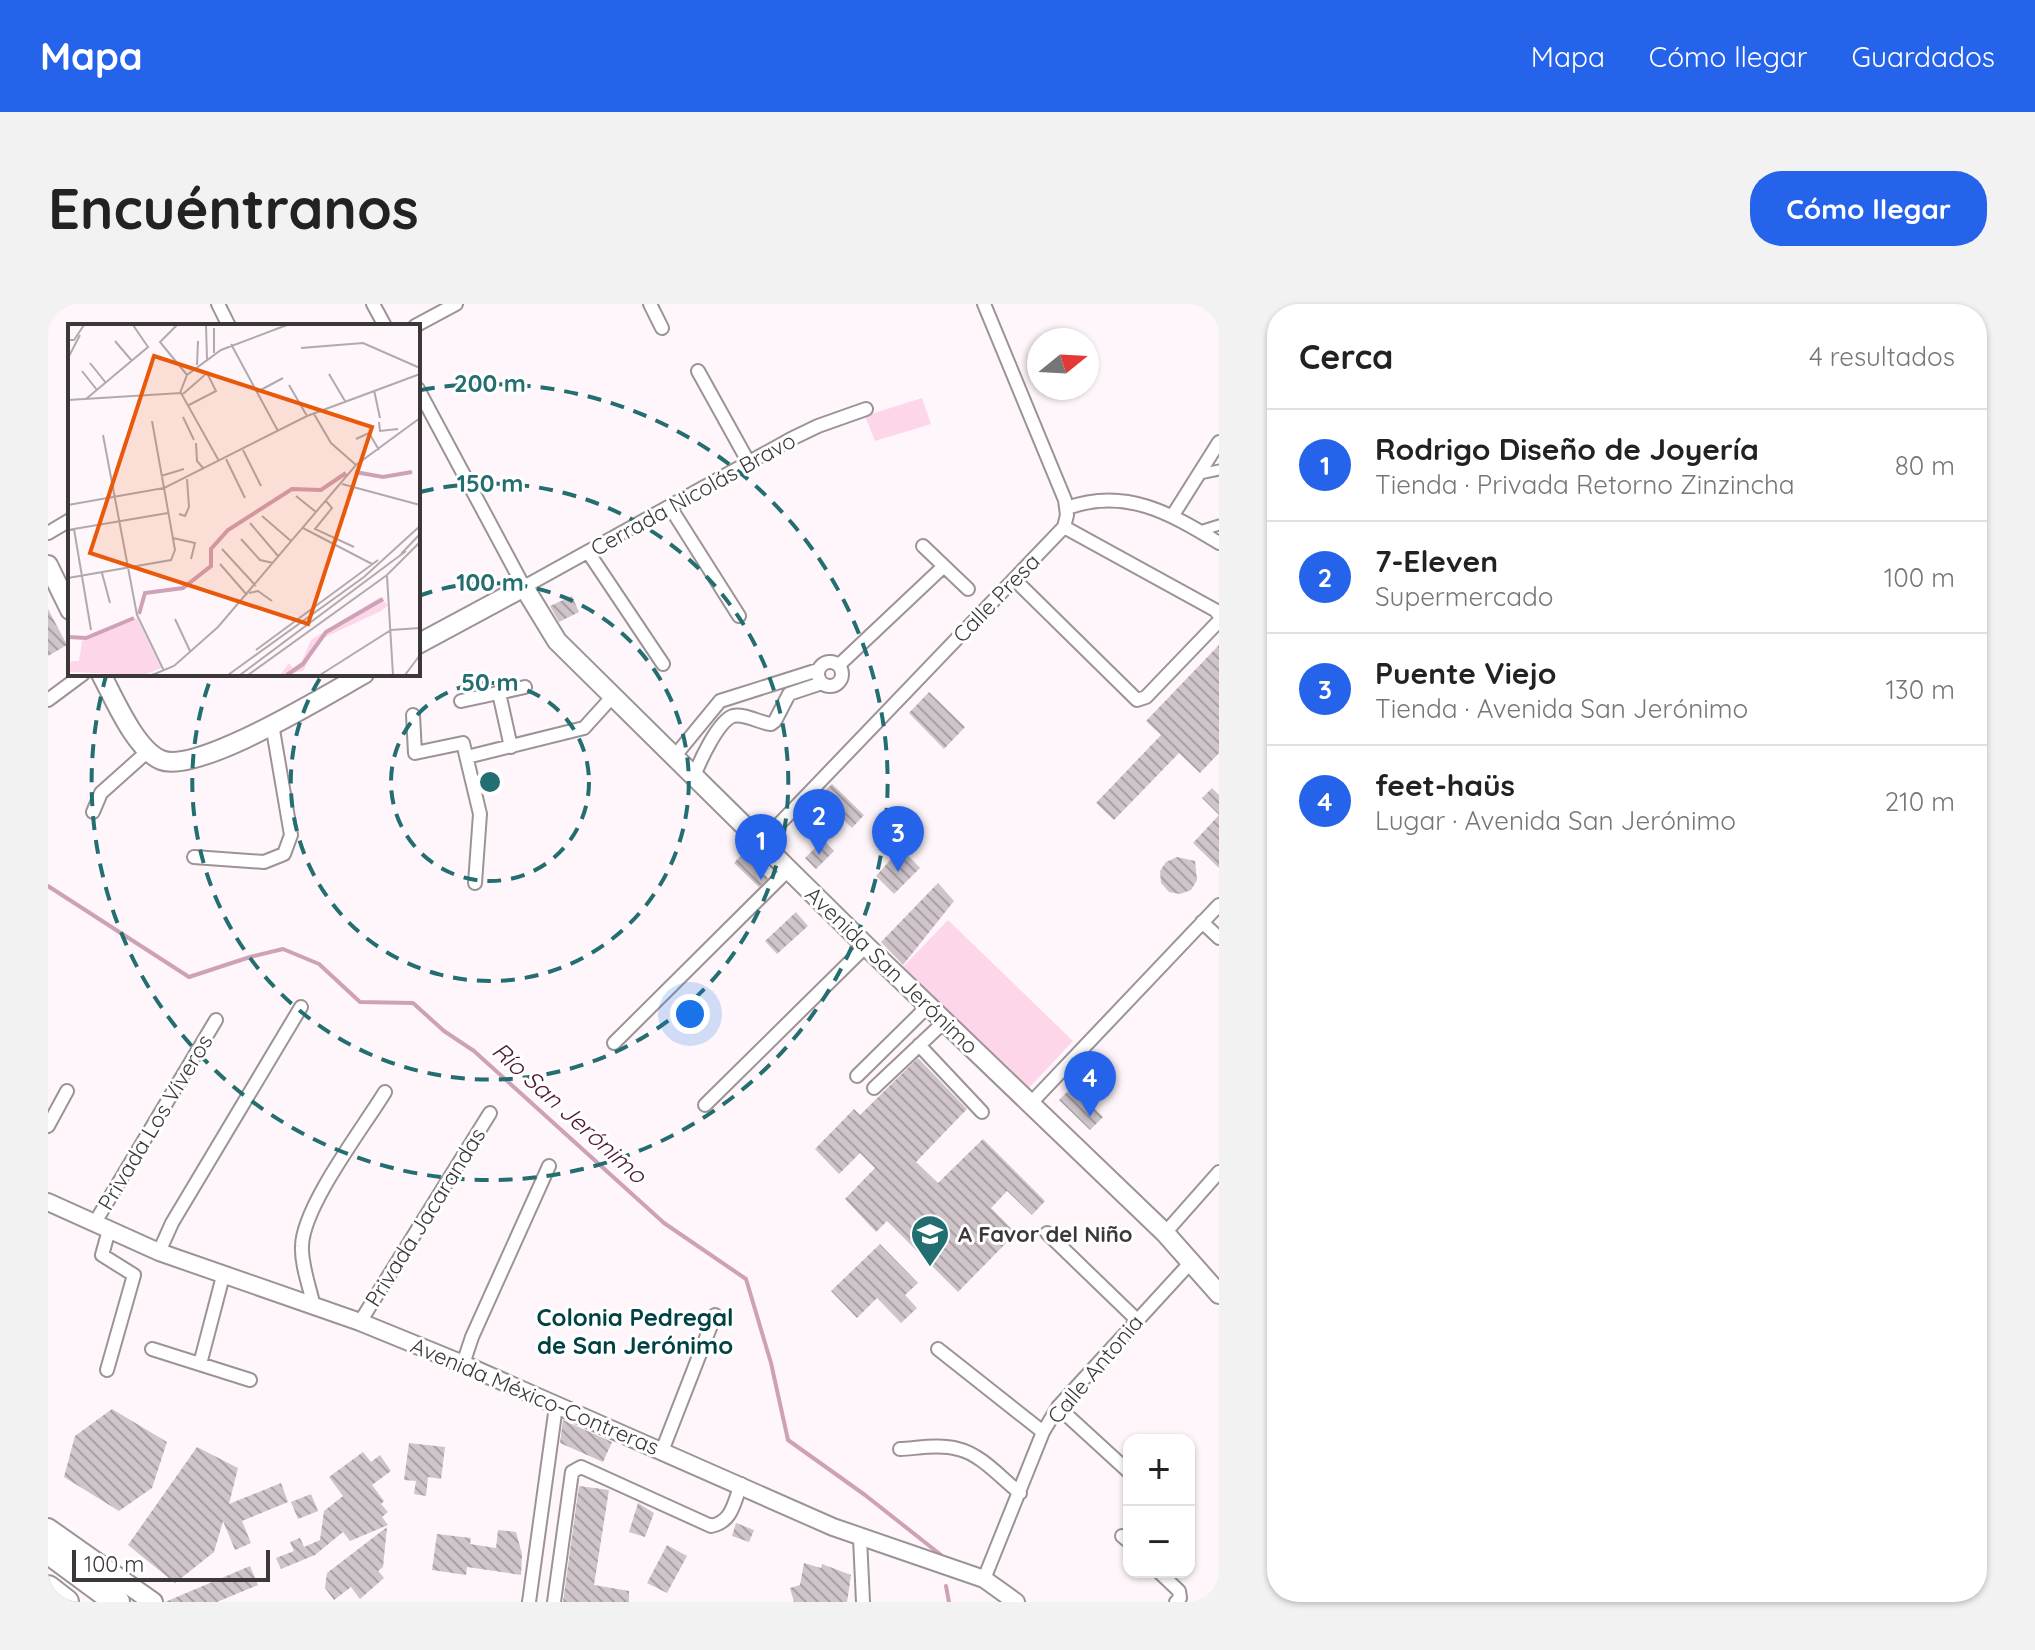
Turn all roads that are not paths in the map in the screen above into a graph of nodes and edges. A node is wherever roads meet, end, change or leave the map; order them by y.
1 (218, 304) edge
2 (373, 304) edge
3 (456, 304) edge
4 (650, 304) edge
5 (984, 304) edge
6 (228, 324) edge
7 (384, 324) edge
8 (419, 324) edge
9 (662, 328) dead end
10 (698, 371) dead end
11 (420, 393) edge
12 (866, 409) dead end
13 (1219, 442) edge
14 (749, 463) junction
15 (1219, 470) edge
16 (1200, 474) junction
17 (670, 507) junction
18 (1067, 508) junction
19 (1173, 515) junction
20 (68, 521) edge
21 (1219, 525) edge
22 (1064, 527) junction
23 (1200, 531) junction
24 (48, 533) edge
25 (1219, 543) edge
26 (923, 546) dead end
27 (588, 552) junction
28 (48, 565) edge
29 (944, 566) junction
30 (1014, 579) junction
31 (524, 587) junction
32 (968, 589) dead end
33 (68, 606) edge
34 (739, 616) dead end
35 (1219, 618) edge
36 (420, 643) edge
37 (663, 664) dead end
38 (839, 665) junction
39 (818, 670) junction
40 (80, 676) edge
41 (102, 676) edge
42 (360, 676) edge
43 (822, 683) junction
44 (525, 687) dead end
45 (499, 693) junction
46 (613, 696) junction
47 (48, 700) edge
48 (461, 701) dead end
49 (413, 715) dead end
50 (272, 724) junction
51 (511, 747) junction
52 (148, 751) junction
53 (467, 757) junction
54 (674, 757) junction
55 (694, 776) junction
56 (93, 812) dead end
57 (762, 842) junction
58 (194, 857) dead end
59 (789, 869) junction
60 (475, 883) dead end
61 (1219, 905) edge
62 (1202, 922) junction
63 (1219, 938) edge
64 (866, 946) junction
65 (928, 1006) junction
66 (301, 1007) dead end
67 (216, 1020) dead end
68 (944, 1022) junction
69 (614, 1043) dead end
70 (919, 1045) junction
71 (857, 1076) dead end
72 (874, 1088) dead end
73 (67, 1091) dead end
74 (385, 1092) dead end
75 (1030, 1104) junction
76 (705, 1105) dead end
77 (982, 1112) dead end
78 (490, 1113) dead end
79 (48, 1126) edge
80 (549, 1166) dead end
81 (1219, 1172) edge
82 (48, 1202) edge
83 (102, 1227) junction
84 (1047, 1233) dead end
85 (1165, 1233) junction
86 (159, 1252) junction
87 (1191, 1262) junction
88 (223, 1276) junction
89 (1219, 1294) edge
90 (314, 1307) junction
91 (715, 1315) dead end
92 (1136, 1319) junction
93 (360, 1322) junction
94 (152, 1349) dead end
95 (938, 1349) dead end
96 (200, 1364) junction
97 (463, 1364) junction
98 (107, 1370) dead end
99 (250, 1380) dead end
100 (556, 1406) junction
101 (1058, 1407) junction
102 (1043, 1432) junction
103 (900, 1449) dead end
104 (662, 1451) junction
105 (1123, 1467) edge
106 (741, 1484) junction
107 (1020, 1493) junction
108 (48, 1528) edge
109 (860, 1538) junction
110 (48, 1551) edge
111 (48, 1568) edge
112 (1165, 1578) edge
113 (984, 1579) junction
114 (48, 1588) edge
115 (66, 1602) edge
116 (93, 1602) edge
117 (117, 1602) edge
118 (153, 1602) edge
119 (529, 1602) edge
120 (554, 1602) edge
121 (863, 1602) edge
122 (1016, 1602) edge
123 (1176, 1602) edge

1 - 6 street
2 - 7 street
3 - 8 street
4 - 9 street
5 - 18 street
10 - 14 street
11 - 31 street
12 - 14 street, Cerrada Nicolás Bravo
13 - 16 street
14 - 17 street, Cerrada Nicolás Bravo
15 - 16 street
16 - 19 street
17 - 27 street, Cerrada Nicolás Bravo
17 - 34 street
18 - 19 street
18 - 22 street
19 - 23 street
20 - 24 street
21 - 23 street
22 - 30 street, Calle Presa
22 - 35 street
23 - 25 street
26 - 29 street
27 - 31 street, Cerrada Nicolás Bravo
27 - 37 street
28 - 33 main road
29 - 32 street
29 - 38 street
30 - 35 street
30 - 57 street, Calle Presa
31 - 36 main road
31 - 46 main road, Avenida San Jerónimo
38 - 39 street
38 - 43 street
39 - 43 street
39 - 54 street
40 - 47 street
41 - 52 main road
42 - 50 main road
43 - 55 street
44 - 45 street
45 - 48 street
45 - 51 street
46 - 51 street
46 - 54 main road, Avenida San Jerónimo
49 - 53 street
50 - 52 main road
50 - 58 street
51 - 53 street
52 - 56 street
53 - 60 street
54 - 55 main road, Avenida San Jerónimo
55 - 57 main road, Avenida San Jerónimo
57 - 59 main road, Avenida San Jerónimo
59 - 64 main road, Avenida San Jerónimo
59 - 69 street
61 - 62 street
62 - 63 street
62 - 75 street
64 - 65 main road, Avenida San Jerónimo
64 - 76 street
65 - 68 main road, Avenida San Jerónimo
65 - 71 street
66 - 86 street
67 - 83 street, Privada Los Viveros
68 - 70 street
68 - 75 main road, Avenida San Jerónimo
70 - 72 street
70 - 77 street
73 - 79 street
74 - 90 street
75 - 85 main road, Avenida San Jerónimo
78 - 93 street, Privada Jacarandas
80 - 97 street
81 - 85 street
82 - 83 street, Avenida México-Contreras
83 - 86 street, Avenida México-Contreras
83 - 98 street
84 - 92 street
85 - 87 main road, Avenida San Jerónimo
86 - 88 street, Avenida México-Contreras
87 - 89 main road, Avenida San Jerónimo
87 - 92 street, Calle Antonia
88 - 90 street, Avenida México-Contreras
88 - 96 street
90 - 93 street, Avenida México-Contreras
91 - 104 street
92 - 101 street, Calle Antonia
93 - 97 street, Avenida México-Contreras
94 - 96 street
95 - 102 street
96 - 99 street
97 - 100 street, Avenida México-Contreras
100 - 104 street, Avenida México-Contreras
100 - 119 street
101 - 102 street, Calle Antonia
101 - 105 street
102 - 107 street, Calle Antonia
103 - 107 street
104 - 106 street, Avenida México-Contreras
106 - 109 street, Avenida México-Contreras
106 - 120 street
107 - 113 street, Calle Antonia
108 - 118 main road
109 - 113 street, Avenida México-Contreras
109 - 121 street
110 - 117 highway
111 - 116 highway
112 - 123 street
113 - 122 street, Avenida México-Contreras
114 - 115 highway

